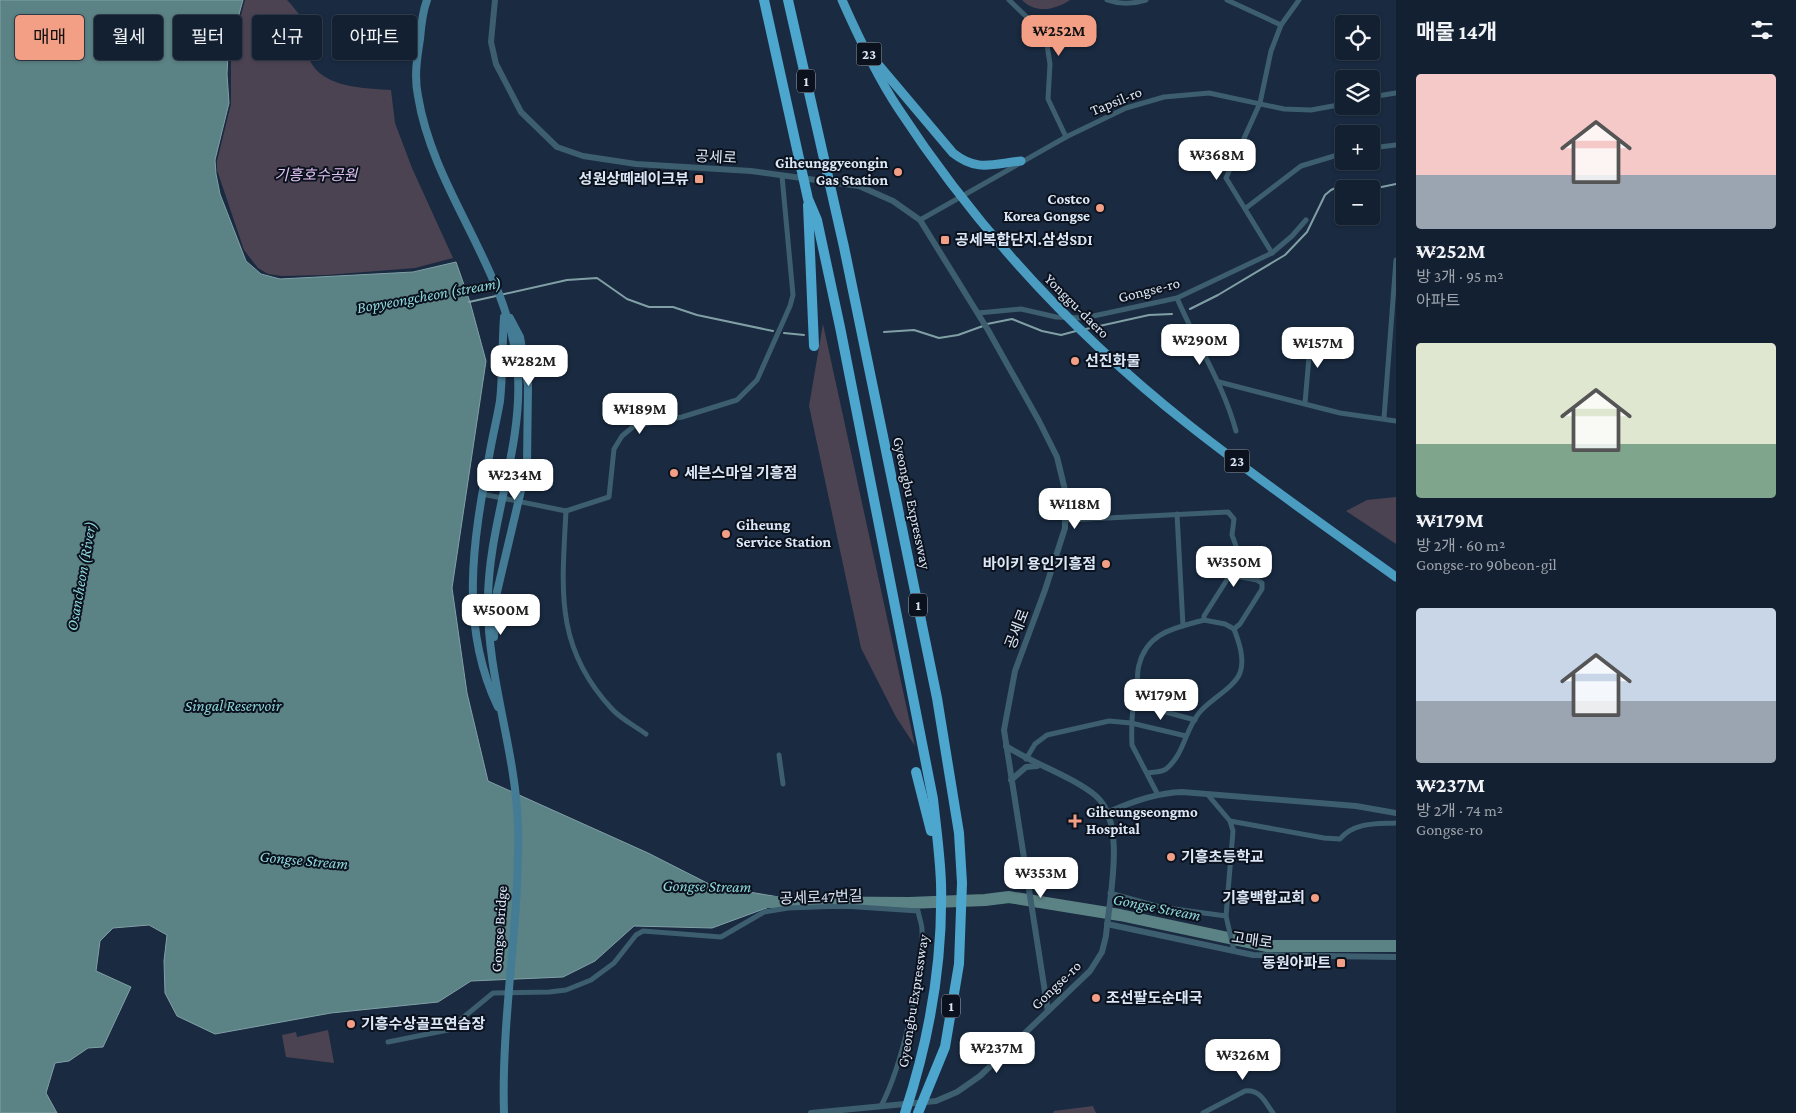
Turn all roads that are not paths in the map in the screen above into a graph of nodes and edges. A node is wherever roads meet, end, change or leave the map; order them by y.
1 (427, 0) edge
2 (495, 0) edge
3 (764, 0) edge
4 (788, 0) edge
5 (842, 0) edge
6 (1009, 0) edge
7 (1107, 0) edge
8 (1146, 0) edge
9 (1227, 0) edge
10 (1298, 0) edge
11 (1282, 25) junction
12 (868, 53) junction
13 (1396, 93) edge
14 (1380, 96) edge
15 (1260, 103) junction
16 (1335, 106) edge
17 (1066, 137) junction
18 (1396, 145) edge
19 (1380, 147) edge
20 (1335, 157) edge
21 (1021, 162) junction
22 (782, 176) junction
23 (807, 194) junction
24 (1246, 208) junction
25 (920, 220) junction
26 (1306, 220) dead end
27 (1272, 253) junction
28 (1396, 260) edge
29 (1177, 298) junction
30 (504, 306) junction
31 (979, 315) junction
32 (1311, 334) dead end
33 (1393, 335) edge
34 (811, 345) dead end
35 (1219, 382) junction
36 (1305, 403) junction
37 (1384, 418) junction
38 (1396, 421) edge
39 (1236, 431) dead end
40 (482, 494) junction
41 (520, 502) junction
42 (566, 511) junction
43 (1177, 514) junction
44 (1067, 520) junction
45 (1230, 575) junction
46 (1396, 576) edge
47 (1204, 620) junction
48 (1183, 626) junction
49 (1234, 629) junction
50 (491, 667) junction
51 (1133, 703) junction
52 (1195, 720) junction
53 (506, 723) junction
54 (1131, 723) junction
55 (646, 734) dead end
56 (1186, 736) junction
57 (1006, 746) junction
58 (779, 755) dead end
59 (1026, 760) junction
60 (1038, 765) junction
61 (916, 772) dead end
62 (1148, 773) junction
63 (1011, 780) junction
64 (783, 784) dead end
65 (1158, 795) junction
66 (1208, 795) junction
67 (1108, 812) junction
68 (1396, 813) edge
69 (1230, 821) junction
70 (1396, 822) edge
71 (940, 868) junction
72 (1110, 893) junction
73 (1226, 916) junction
74 (1107, 924) junction
75 (1234, 951) junction
76 (1396, 957) edge
77 (1048, 1011) junction
78 (388, 1042) dead end
79 (881, 1106) junction
80 (504, 1113) edge
81 (811, 1113) edge
82 (905, 1113) edge
83 (918, 1113) edge
84 (1203, 1113) edge
85 (1273, 1113) edge

1 - 30 main road
2 - 22 street, 공세로
3 - 23 highway, 1
4 - 83 highway, Gyeongbu Expressway / 1
5 - 12 highway, Yonggu-daero / 23
6 - 17 street
7 - 8 street
9 - 11 street
10 - 11 street
11 - 15 street
12 - 21 highway
12 - 46 highway, Yonggu-daero / 23
13 - 14 street
15 - 16 street, Tapsil-ro
15 - 17 street, Tapsil-ro
15 - 24 street
17 - 21 street, Tapsil-ro
18 - 19 street
20 - 24 street
21 - 25 street, Tapsil-ro
22 - 25 street, 공세로
22 - 42 street
23 - 34 highway
23 - 71 highway, 1
24 - 27 street
25 - 31 street, 공세로
26 - 27 street, Gongse-ro
27 - 29 street, Gongse-ro
28 - 33 street
29 - 31 street, Gongse-ro
29 - 35 street
30 - 40 main road
30 - 41 main road
30 - 50 main road
31 - 44 street, 공세로
32 - 36 street
33 - 37 street
35 - 36 street
35 - 39 street
36 - 37 street
37 - 38 street
40 - 41 street
40 - 53 main road
41 - 42 street
41 - 50 main road
42 - 55 street
43 - 44 street
43 - 45 street
43 - 48 street
44 - 57 street, 공세로
45 - 47 street
45 - 49 street
47 - 48 street
47 - 49 street
48 - 51 street
49 - 52 street
50 - 53 main road
51 - 52 street
51 - 54 street
52 - 56 street
53 - 80 main road, Gongse Bridge
54 - 56 street
54 - 59 street
54 - 62 street
56 - 62 street
57 - 59 street
57 - 63 street, 공세로
58 - 64 street
59 - 60 street
60 - 63 street
60 - 67 street
61 - 71 highway
62 - 65 street
63 - 77 street, 공세로
65 - 66 street
65 - 67 street
66 - 68 street
66 - 69 street
67 - 72 street
69 - 70 street
69 - 73 street
71 - 82 highway, Gyeongbu Expressway / 1
72 - 73 street
72 - 74 street
73 - 75 street
74 - 75 street, 고매로
74 - 77 street, Gongse-ro
75 - 76 street, 고매로
77 - 79 street, Gongse-ro
78 - 79 street, 공세로47번길
79 - 81 street, Gongse-ro
84 - 85 street

